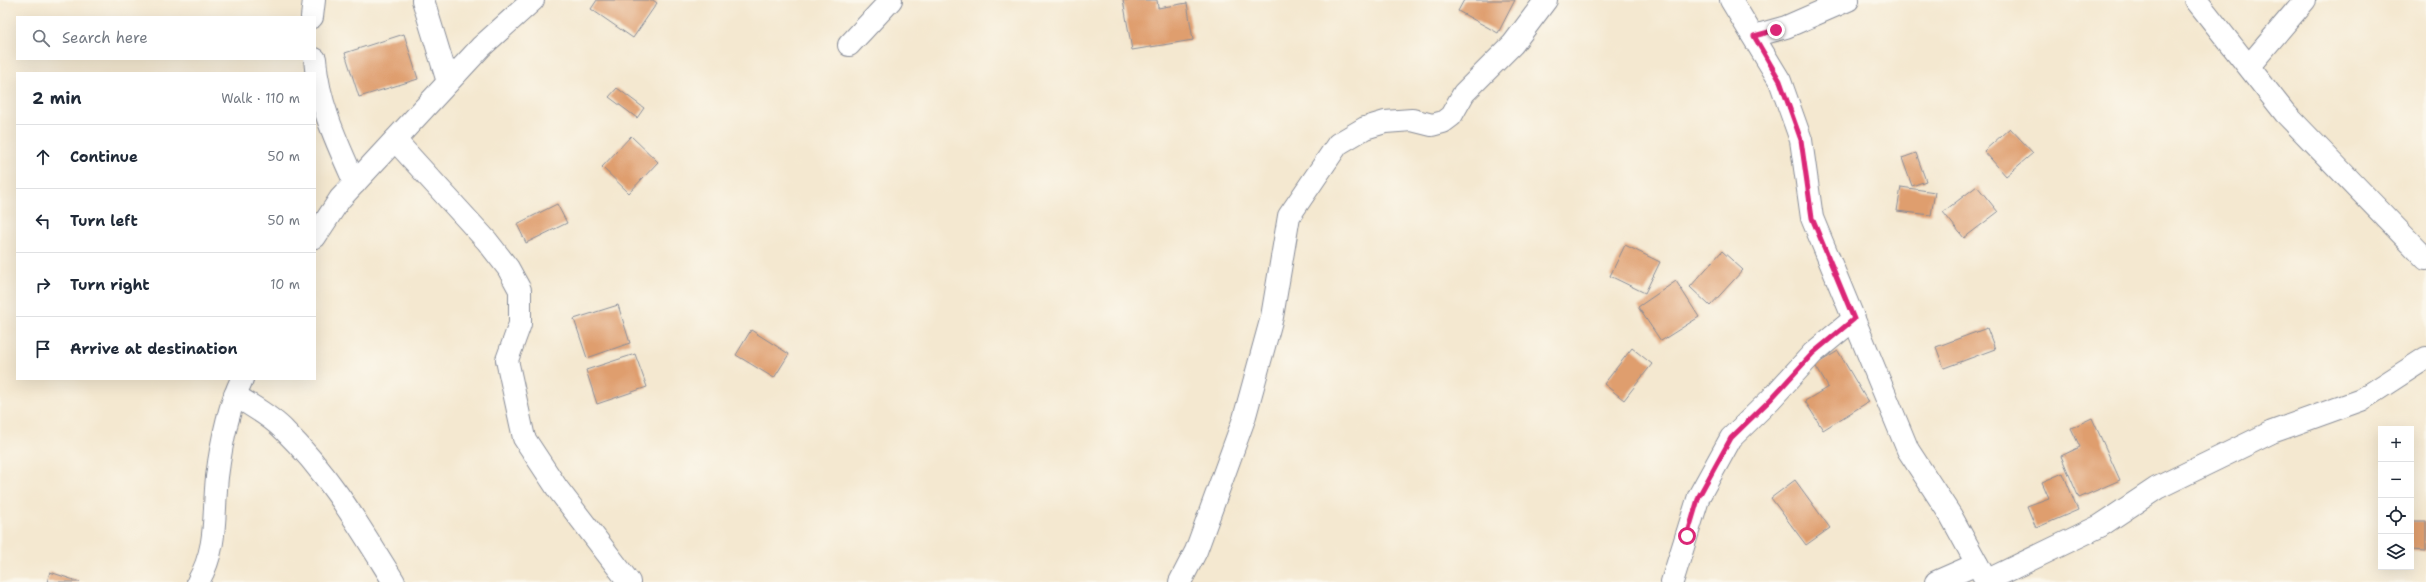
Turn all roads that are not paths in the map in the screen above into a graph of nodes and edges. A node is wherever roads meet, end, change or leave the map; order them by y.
1 (314, 0) edge
2 (423, 0) edge
3 (533, 0) edge
4 (891, 0) edge
5 (1546, 0) edge
6 (1731, 0) edge
7 (1848, 0) edge
8 (2196, 0) edge
9 (2305, 0) edge
10 (312, 16) edge
11 (1754, 36) junction
12 (849, 45) dead end
13 (315, 60) edge
14 (2249, 66) junction
15 (448, 82) junction
16 (395, 140) junction
17 (355, 183) junction
18 (316, 235) edge
19 (2426, 259) edge
20 (1854, 319) junction
21 (2426, 358) edge
22 (238, 387) edge
23 (1984, 576) edge
24 (198, 582) edge
25 (394, 582) edge
26 (629, 582) edge
27 (1180, 582) edge
28 (1672, 582) edge
29 (1936, 582) edge

1 - 10 street
2 - 15 street
3 - 15 street
4 - 12 street
5 - 27 street
6 - 11 street
7 - 11 street
8 - 14 street
9 - 14 street
11 - 20 street
13 - 17 street
14 - 19 street
15 - 16 street
16 - 17 street
16 - 26 street
17 - 18 street
20 - 23 street
20 - 28 street
21 - 23 street
22 - 24 street
22 - 25 street
23 - 29 street

